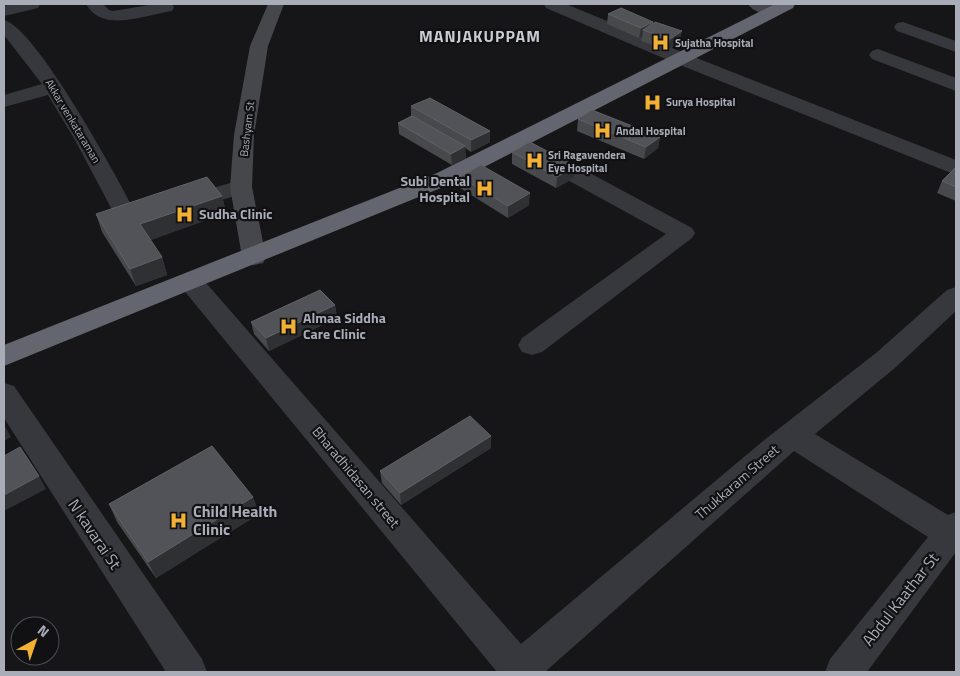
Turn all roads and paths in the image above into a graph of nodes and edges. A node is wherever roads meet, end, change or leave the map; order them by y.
1 (32, 4) edge
2 (94, 4) edge
3 (276, 4) edge
4 (552, 4) edge
5 (772, 6) edge
6 (166, 7) dead end
7 (4, 11) edge
8 (4, 25) edge
9 (903, 27) dead end
10 (956, 47) edge
11 (878, 54) dead end
12 (682, 58) junction
13 (956, 85) edge
14 (54, 87) junction
15 (4, 101) edge
16 (515, 143) junction
17 (956, 168) edge
18 (241, 187) junction
19 (254, 257) junction
20 (191, 282) junction
21 (956, 296) edge
22 (532, 346) dead end
23 (4, 356) edge
24 (4, 394) edge
25 (792, 436) junction
26 (954, 532) edge
27 (520, 671) edge
28 (188, 672) edge
29 (844, 672) edge

1 - 7 street
2 - 6 street
3 - 18 street, Bashyam St
4 - 12 street
5 - 12 highway
8 - 14 street, Akkar venkataraman
9 - 10 street
11 - 13 street
12 - 16 highway
12 - 17 street
14 - 15 street
14 - 18 street, Akkar venkataraman
16 - 19 highway
16 - 22 street
18 - 19 street, Bashyam St
19 - 20 highway
20 - 23 highway
20 - 27 street, Bharadhidasan street
21 - 25 street, Thukkaram Street
24 - 28 street, N kavarai St
25 - 26 street
25 - 27 street, Thukkaram Street
26 - 29 street, Abdul Kaathar St

